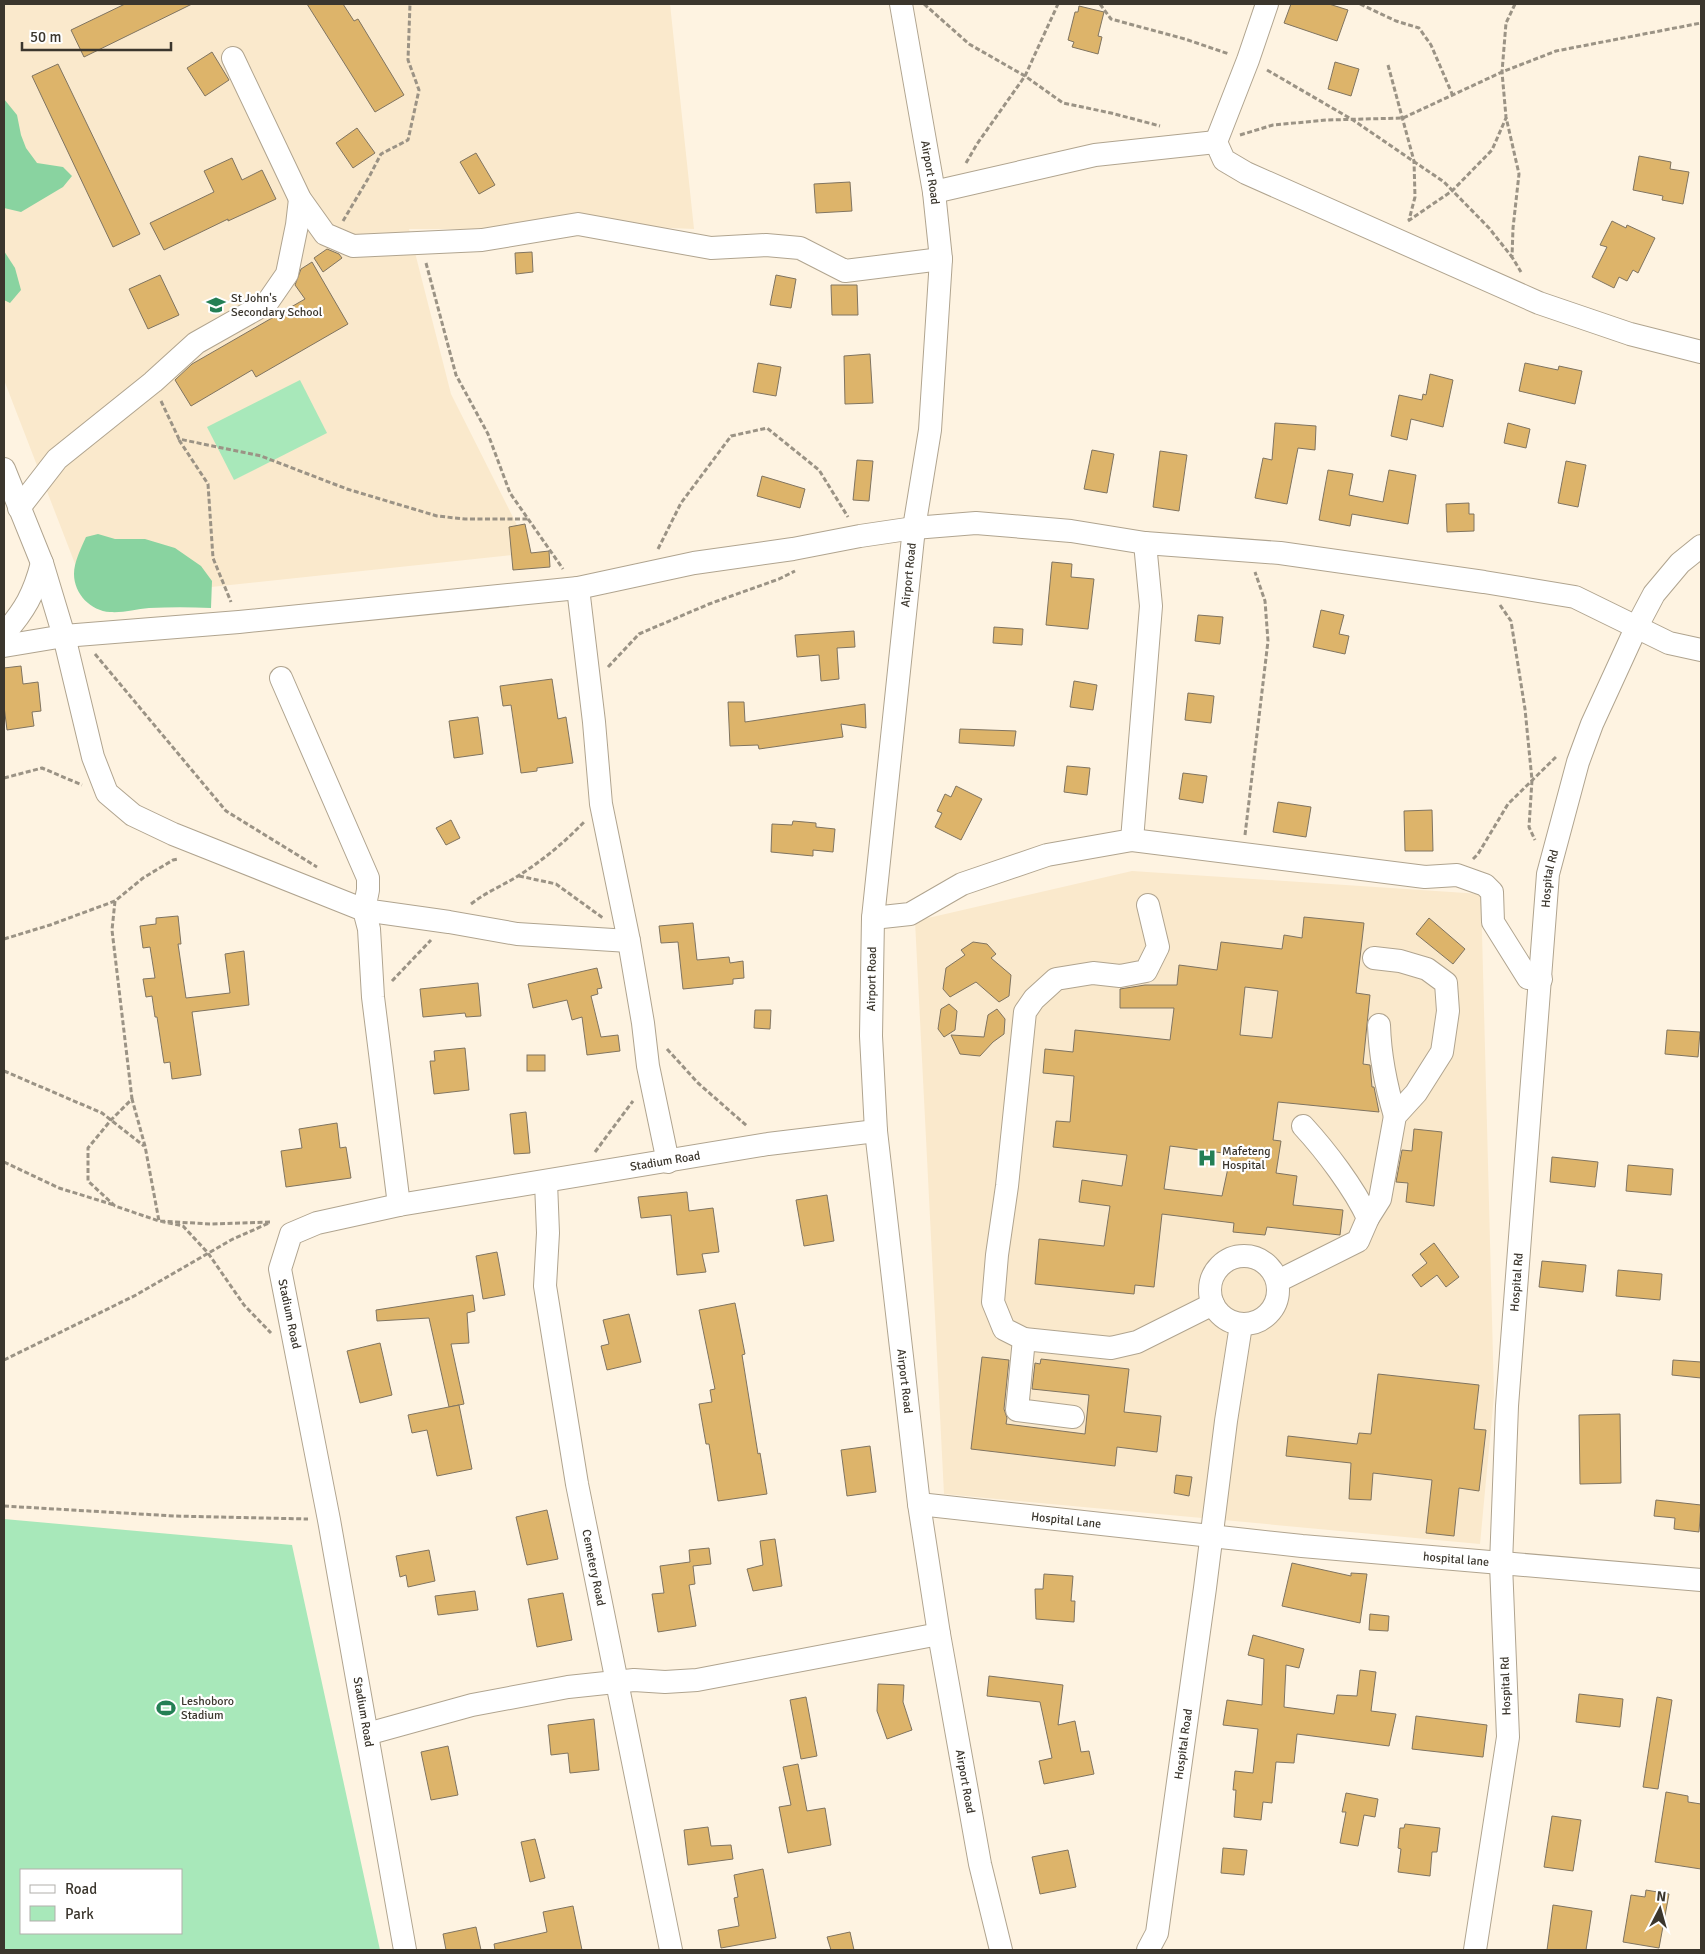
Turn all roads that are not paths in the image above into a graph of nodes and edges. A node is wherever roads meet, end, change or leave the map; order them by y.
1 (901, 4) edge
2 (1267, 4) edge
3 (233, 58) dead end
4 (1216, 142) junction
5 (934, 192) junction
6 (300, 199) junction
7 (941, 258) junction
8 (1701, 352) edge
9 (4, 469) edge
10 (19, 508) junction
11 (914, 528) junction
12 (1145, 542) junction
13 (1701, 546) edge
14 (42, 563) junction
15 (578, 588) junction
16 (1636, 628) junction
17 (4, 634) edge
18 (72, 636) junction
19 (4, 646) edge
20 (1701, 650) edge
21 (281, 678) dead end
22 (1132, 840) junction
23 (1148, 905) dead end
24 (364, 910) junction
25 (873, 918) junction
26 (628, 938) junction
27 (1374, 958) dead end
28 (1541, 979) junction
29 (1378, 1025) dead end
30 (1395, 1116) junction
31 (1303, 1126) dead end
32 (876, 1131) junction
33 (668, 1162) junction
34 (546, 1182) junction
35 (398, 1205) junction
36 (1368, 1218) junction
37 (1278, 1281) junction
38 (1213, 1304) junction
39 (1241, 1325) junction
40 (1024, 1339) junction
41 (1073, 1417) dead end
42 (919, 1504) junction
43 (1212, 1537) junction
44 (1501, 1564) junction
45 (1701, 1580) edge
46 (939, 1634) junction
47 (616, 1682) junction
48 (366, 1734) junction
49 (405, 1950) edge
50 (671, 1950) edge
51 (1001, 1950) edge
52 (1148, 1950) edge
53 (1475, 1950) edge

1 - 5 street, Airport Road
2 - 4 street
3 - 6 street
4 - 5 street
4 - 8 street
5 - 7 street, Airport Road
6 - 7 street
6 - 10 street
7 - 11 street, Airport Road
9 - 10 street
10 - 14 street
11 - 12 street
11 - 15 street
11 - 25 street, Airport Road
12 - 16 street
12 - 22 street
13 - 16 street, Hospital Rd
14 - 17 street
14 - 18 street
15 - 18 street
15 - 26 street
16 - 20 street
16 - 28 street, Hospital Rd
18 - 19 street
18 - 24 street
21 - 24 street
22 - 25 street
22 - 28 street
23 - 40 street
24 - 26 street
24 - 35 street
25 - 32 street, Airport Road
26 - 33 street
27 - 30 street
28 - 44 street, Hospital Rd
29 - 30 street
30 - 36 street
31 - 36 street
32 - 33 street, Stadium Road
32 - 42 street, Airport Road
33 - 34 street, Stadium Road
34 - 35 street, Stadium Road
34 - 47 street, Cemetery Road
35 - 48 street, Stadium Road
36 - 37 street
37 - 38 street
37 - 39 street
38 - 39 street
38 - 40 street
39 - 43 street, Hospital Road
40 - 41 street
42 - 43 street, Hospital Lane
42 - 46 street, Airport Road
43 - 44 street, hospital lane
43 - 52 street, Hospital Road
44 - 45 street, hospital lane
44 - 53 street, Hospital Rd
46 - 47 street
46 - 51 street, Airport Road
47 - 48 street
47 - 50 street, Cemetery Road
48 - 49 street, Stadium Road

